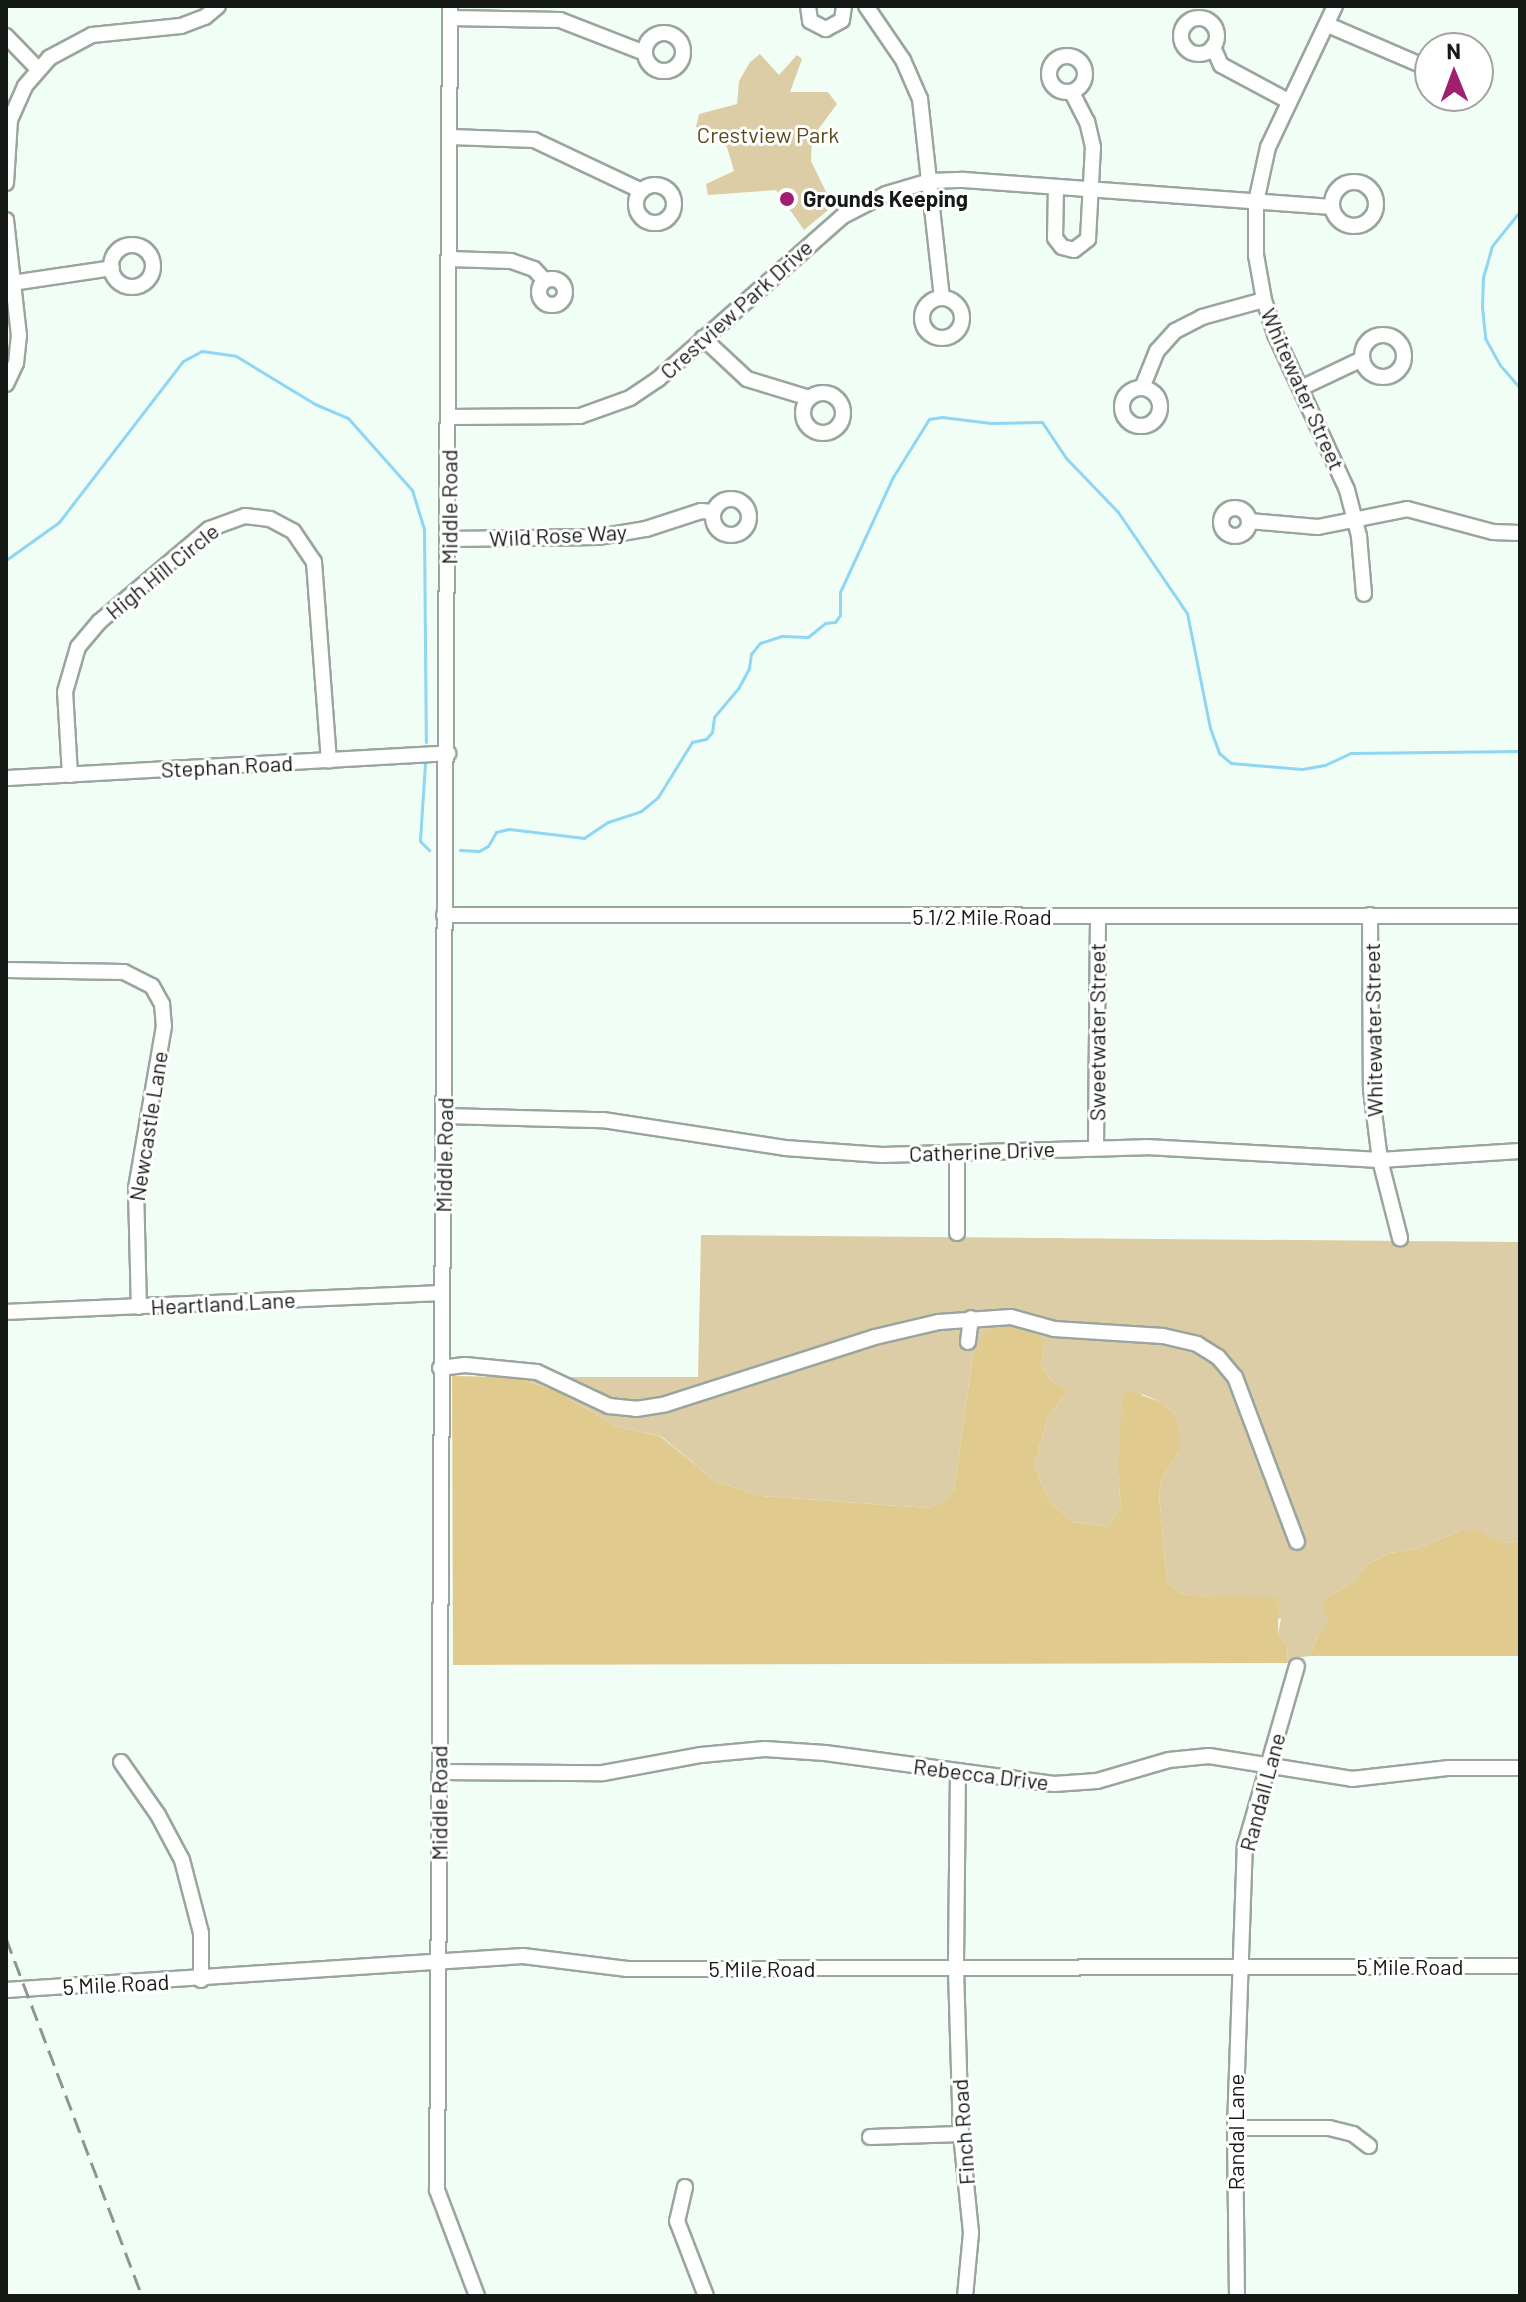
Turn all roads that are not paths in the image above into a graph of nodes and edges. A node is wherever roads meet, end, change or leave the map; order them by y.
1 (218, 6) edge
2 (808, 6) edge
3 (844, 6) edge
4 (866, 6) edge
5 (1335, 6) edge
6 (450, 12) edge
7 (1328, 25) junction
8 (6, 36) edge
9 (1213, 47) dead end
10 (645, 53) dead end
11 (1414, 61) edge
12 (38, 69) junction
13 (1072, 92) dead end
14 (1288, 101) junction
15 (450, 137) junction
16 (930, 181) junction
17 (6, 183) edge
18 (1056, 187) junction
19 (1089, 189) junction
20 (642, 191) dead end
21 (1256, 202) junction
22 (1332, 207) dead end
23 (6, 220) edge
24 (449, 259) junction
25 (112, 268) dead end
26 (545, 281) dead end
27 (12, 283) junction
28 (942, 298) dead end
29 (1264, 300) junction
30 (703, 338) junction
31 (1362, 359) dead end
32 (6, 384) edge
33 (1142, 388) dead end
34 (1301, 388) junction
35 (809, 398) dead end
36 (449, 417) junction
37 (713, 512) dead end
38 (1355, 519) junction
39 (1249, 521) dead end
40 (1520, 533) edge
41 (449, 539) junction
42 (1364, 594) dead end
43 (448, 753) junction
44 (329, 760) junction
45 (70, 775) junction
46 (6, 778) edge
47 (444, 915) junction
48 (1370, 915) junction
49 (1520, 916) edge
50 (1098, 917) junction
51 (6, 970) edge
52 (445, 1116) junction
53 (1096, 1147) junction
54 (1520, 1151) edge
55 (957, 1154) junction
56 (1380, 1160) junction
57 (957, 1233) dead end
58 (1400, 1238) dead end
59 (441, 1293) junction
60 (139, 1307) junction
61 (6, 1312) edge
62 (971, 1318) junction
63 (968, 1342) dead end
64 (440, 1368) junction
65 (1297, 1542) dead end
66 (1297, 1666) dead end
67 (121, 1762) dead end
68 (1267, 1765) junction
69 (1520, 1768) edge
70 (958, 1771) junction
71 (440, 1772) junction
72 (438, 1963) junction
73 (1520, 1966) edge
74 (1239, 1968) junction
75 (956, 1969) junction
76 (201, 1980) junction
77 (6, 1990) edge
78 (1235, 2128) junction
79 (961, 2134) junction
80 (870, 2137) dead end
81 (1369, 2146) dead end
82 (685, 2187) dead end
83 (477, 2296) edge
84 (706, 2296) edge
85 (965, 2296) edge
86 (1237, 2296) edge

1 - 12 street
2 - 3 street
4 - 16 street
5 - 7 street, Whitewater Street
6 - 10 street
6 - 15 street, Middle Road
7 - 11 street
7 - 14 street, Whitewater Street
8 - 12 street
9 - 14 street
12 - 17 street
13 - 19 street
14 - 21 street, Whitewater Street
15 - 20 street
15 - 24 street, Middle Road
16 - 18 street, Crestview Park Drive
16 - 28 street
16 - 30 street, Crestview Park Drive
18 - 19 street, Crestview Park Drive
18 - 19 street
19 - 21 street, Crestview Park Drive
21 - 22 street, Crestview Park Drive
21 - 29 street, Whitewater Street
23 - 27 street
24 - 26 street
24 - 36 street, Middle Road
25 - 27 street
27 - 32 street
29 - 33 street
29 - 34 street, Whitewater Street
30 - 35 street
30 - 36 street, Crestview Park Drive
31 - 34 street
34 - 38 street, Whitewater Street
36 - 41 street, Middle Road
37 - 41 street, Wild Rose Way
38 - 39 street
38 - 40 street
38 - 42 street, Whitewater Street
41 - 43 street, Middle Road
43 - 44 street, Stephan Road
43 - 47 street, Middle Road
44 - 45 street, Stephan Road
44 - 45 street, High Hill Circle
45 - 46 street, Stephan Road
47 - 50 street, 5 1/2 Mile Road
47 - 52 street, Middle Road
48 - 49 street, 5 1/2 Mile Road
48 - 50 street, 5 1/2 Mile Road
48 - 56 street, Whitewater Street
50 - 53 street, Sweetwater Street
51 - 60 street, Newcastle Lane
52 - 55 street, Catherine Drive
52 - 59 street, Middle Road
53 - 55 street, Catherine Drive
53 - 56 street, Catherine Drive
54 - 56 street, Catherine Drive
55 - 57 street
56 - 58 street, Whitewater Street
59 - 60 street, Heartland Lane
59 - 64 street, Middle Road
60 - 61 street, Heartland Lane
62 - 63 street
62 - 64 street
62 - 65 street
64 - 71 street, Middle Road
66 - 68 street, Randall Lane
67 - 76 street
68 - 69 street, Rebecca Drive
68 - 70 street, Rebecca Drive
68 - 74 street, Randall Lane
70 - 71 street, Rebecca Drive
70 - 75 street, Finch Road
71 - 72 street, Middle Road
72 - 75 street, 5 Mile Road
72 - 76 street, 5 Mile Road
72 - 83 street, Middle Road
73 - 74 street, 5 Mile Road
74 - 75 street, 5 Mile Road
74 - 78 street, Randal Lane
75 - 79 street, Finch Road
76 - 77 street, 5 Mile Road
78 - 81 street
78 - 86 street, Randal Lane
79 - 80 street
79 - 85 street, Finch Road
82 - 84 street

